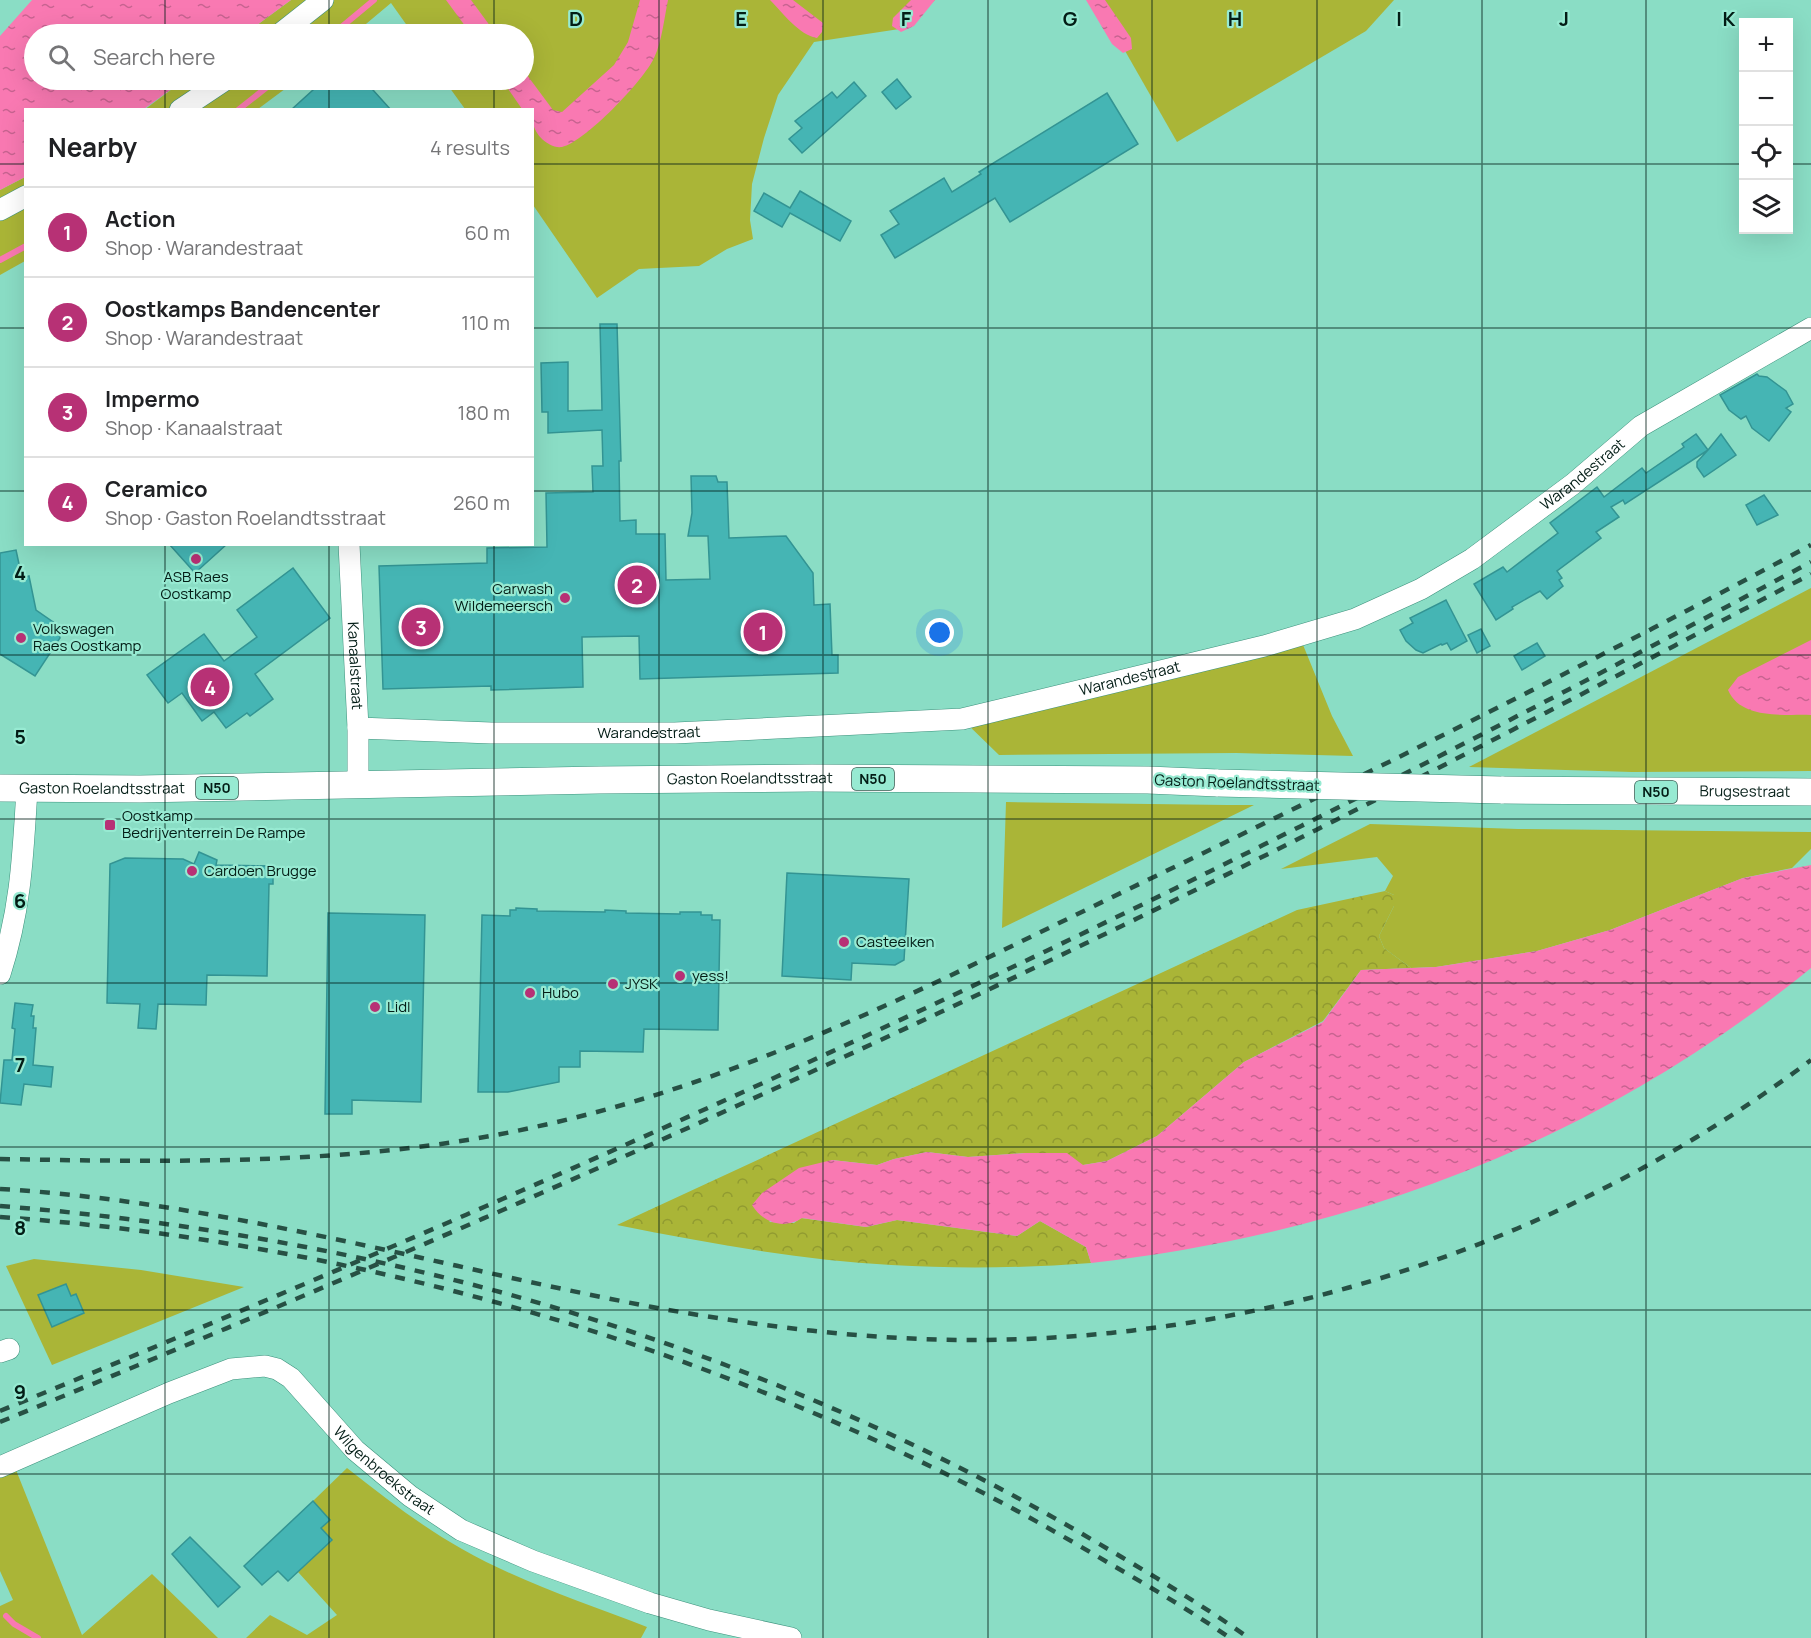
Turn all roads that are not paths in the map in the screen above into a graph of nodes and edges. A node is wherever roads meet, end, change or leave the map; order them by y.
1 (323, 0) edge
2 (293, 24) edge
3 (210, 90) edge
4 (183, 108) edge
5 (24, 197) edge
6 (0, 210) edge
7 (1811, 328) edge
8 (350, 546) edge
9 (358, 728) junction
10 (358, 785) junction
11 (0, 788) edge
12 (27, 789) junction
13 (1501, 790) joint
14 (1811, 792) edge
15 (0, 974) edge
16 (0, 1467) edge
17 (791, 1638) edge

1 - 2 street
3 - 4 street
5 - 6 street
7 - 9 street, Warandestraat
8 - 9 street, Kanaalstraat
9 - 10 street, Kanaalstraat
10 - 12 main road, Gaston Roelandtsstraat / N50
10 - 13 main road, Gaston Roelandtsstraat / N50, bridge
11 - 12 main road, Gaston Roelandtsstraat / N50
12 - 15 street
13 - 14 main road, Brugsestraat / N50
16 - 17 street, Wilgenbroekstraat

